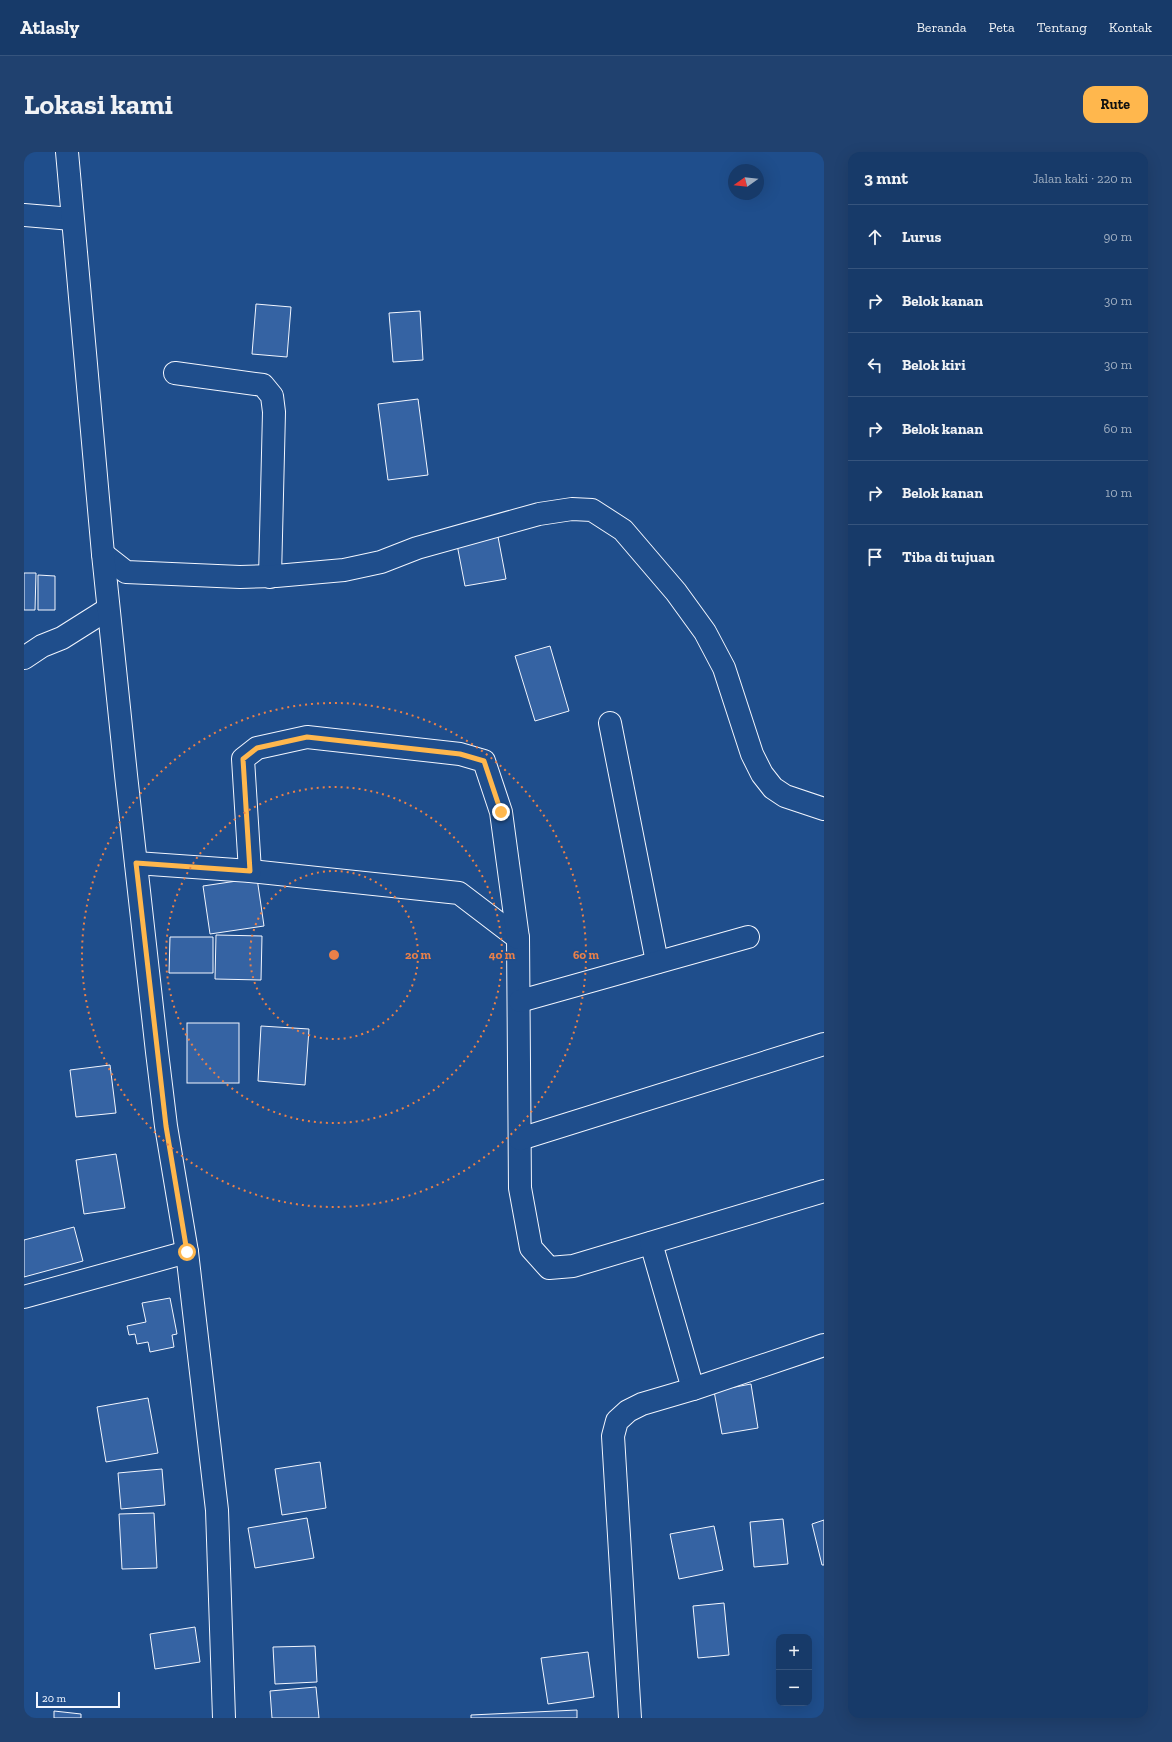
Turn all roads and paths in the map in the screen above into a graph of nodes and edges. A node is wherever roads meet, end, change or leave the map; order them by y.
1 (67, 152) edge
2 (24, 215) edge
3 (72, 219) junction
4 (175, 373) dead end
5 (103, 554) junction
6 (270, 577) junction
7 (108, 609) junction
8 (24, 658) edge
9 (610, 723) dead end
10 (824, 809) edge
11 (136, 863) junction
12 (250, 871) junction
13 (748, 937) dead end
14 (518, 938) junction
15 (657, 962) junction
16 (520, 1001) junction
17 (824, 1044) edge
18 (520, 1139) junction
19 (824, 1191) edge
20 (651, 1243) junction
21 (187, 1252) junction
22 (24, 1297) edge
23 (824, 1345) edge
24 (693, 1389) junction
25 (224, 1718) edge
26 (630, 1718) edge

1 - 3 street
2 - 3 street
3 - 5 street
4 - 6 street
5 - 6 street
5 - 7 street
6 - 10 street
7 - 8 street
7 - 11 street
9 - 15 street
11 - 12 street
11 - 21 street
12 - 14 street
12 - 14 street
13 - 15 street
14 - 16 street
15 - 16 street
16 - 18 street
17 - 18 street
18 - 20 street
19 - 20 street
20 - 24 street
21 - 22 street
21 - 25 street
23 - 24 street
24 - 26 street

